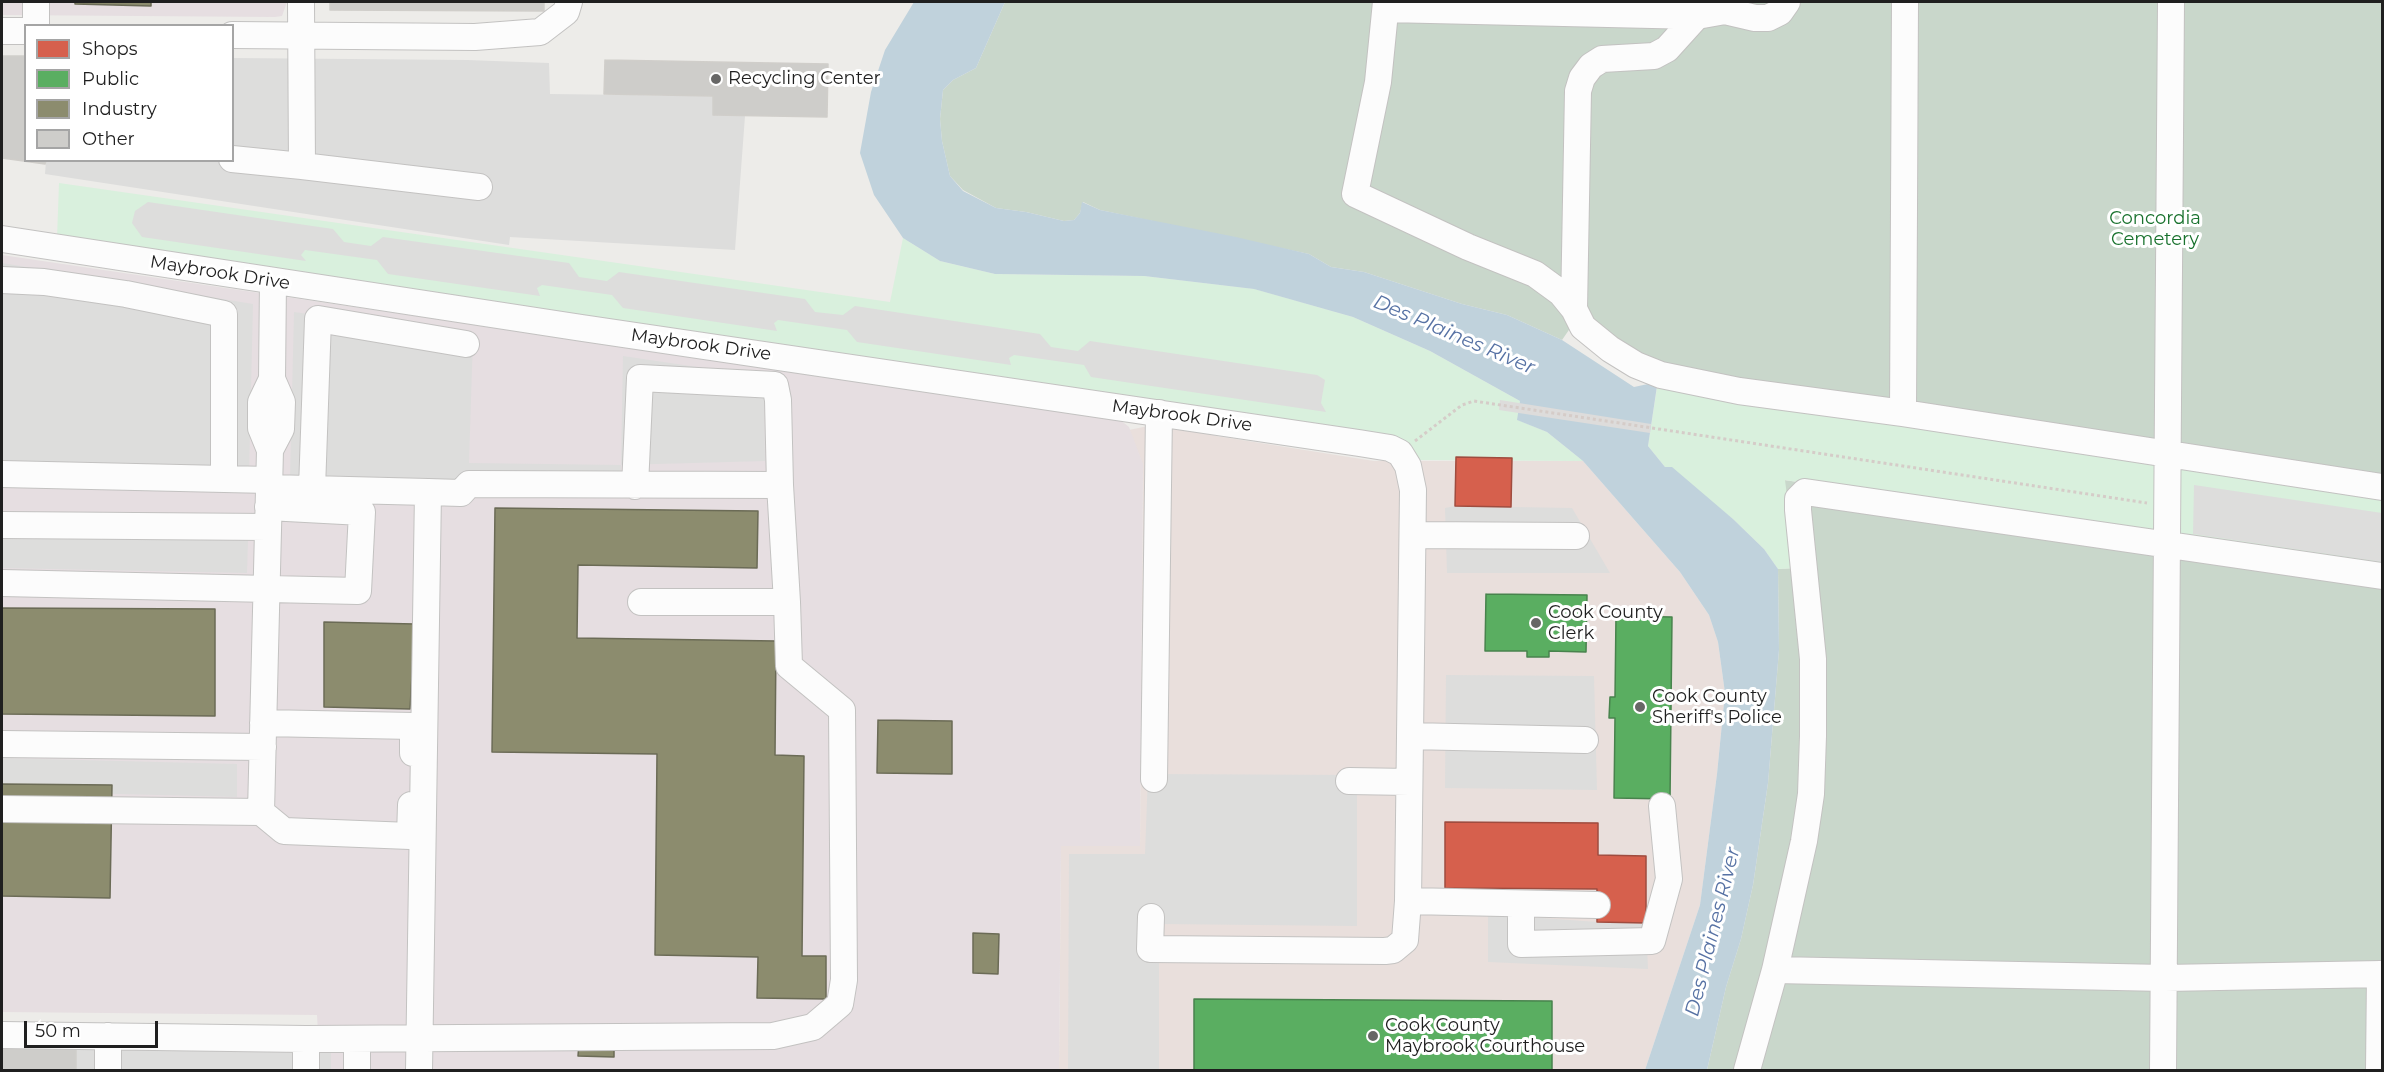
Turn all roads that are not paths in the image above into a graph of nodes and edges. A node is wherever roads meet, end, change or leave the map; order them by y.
1 (36, 2) edge
2 (301, 2) edge
3 (569, 2) edge
4 (1787, 2) edge
5 (1905, 2) edge
6 (2171, 2) edge
7 (1386, 5) edge
8 (1702, 9) edge
9 (36, 24) edge
10 (2, 31) edge
11 (24, 31) edge
12 (234, 35) edge
13 (301, 36) junction
14 (234, 159) edge
15 (302, 166) junction
16 (479, 187) dead end
17 (2, 239) edge
18 (2, 279) edge
19 (273, 281) junction
20 (1574, 309) junction
21 (466, 344) dead end
22 (1159, 413) junction
23 (1903, 413) junction
24 (2167, 454) junction
25 (2, 474) edge
26 (224, 479) junction
27 (780, 485) junction
28 (635, 486) junction
29 (2382, 487) edge
30 (312, 489) junction
31 (428, 492) junction
32 (268, 501) junction
33 (2, 525) edge
34 (1414, 535) junction
35 (1576, 536) dead end
36 (2168, 544) junction
37 (2382, 576) edge
38 (2, 583) edge
39 (266, 589) junction
40 (641, 602) dead end
41 (787, 602) junction
42 (263, 735) junction
43 (1410, 736) junction
44 (1585, 740) dead end
45 (2, 744) edge
46 (1154, 779) dead end
47 (1348, 781) dead end
48 (1409, 782) junction
49 (1662, 806) dead end
50 (2, 809) edge
51 (261, 812) junction
52 (1408, 902) junction
53 (1521, 904) junction
54 (1597, 905) dead end
55 (1151, 917) dead end
56 (1775, 970) junction
57 (2381, 974) edge
58 (2164, 978) junction
59 (2, 1035) edge
60 (108, 1036) junction
61 (306, 1039) junction
62 (357, 1039) junction
63 (420, 1039) junction
64 (108, 1071) edge
65 (306, 1071) edge
66 (357, 1071) edge
67 (419, 1071) edge
68 (1747, 1071) edge
69 (2163, 1071) edge
70 (2379, 1071) edge

1 - 9 street
2 - 13 street
3 - 13 street
4 - 8 street
5 - 23 street
6 - 24 street
7 - 8 street
7 - 20 street
8 - 20 street
10 - 11 street
12 - 13 street
13 - 15 street
14 - 15 street
15 - 16 street
17 - 19 street, Maybrook Drive
18 - 26 street
19 - 22 street, Maybrook Drive
19 - 32 street
20 - 23 street
21 - 30 street
22 - 34 street, Maybrook Drive
22 - 46 street
23 - 24 street
24 - 29 street
24 - 36 street
25 - 26 street
26 - 32 street
27 - 28 street
27 - 28 street
27 - 41 street
28 - 31 street
30 - 31 street
30 - 32 street
31 - 63 street
32 - 33 street
32 - 39 street
32 - 39 street
34 - 35 street
34 - 43 street
36 - 37 street
36 - 56 street
36 - 58 street
38 - 39 street
39 - 42 street
40 - 41 street
41 - 63 street
42 - 45 street
42 - 51 street
42 - 51 street
43 - 44 street
43 - 48 street
47 - 48 street
48 - 52 street
49 - 53 street
50 - 51 street
52 - 53 street
52 - 55 street
53 - 54 street
56 - 58 street
56 - 68 street
57 - 58 street
57 - 70 street
58 - 69 street
59 - 60 street
60 - 61 street
60 - 64 street
61 - 62 street
61 - 65 street
62 - 63 street
62 - 66 street
63 - 67 street

